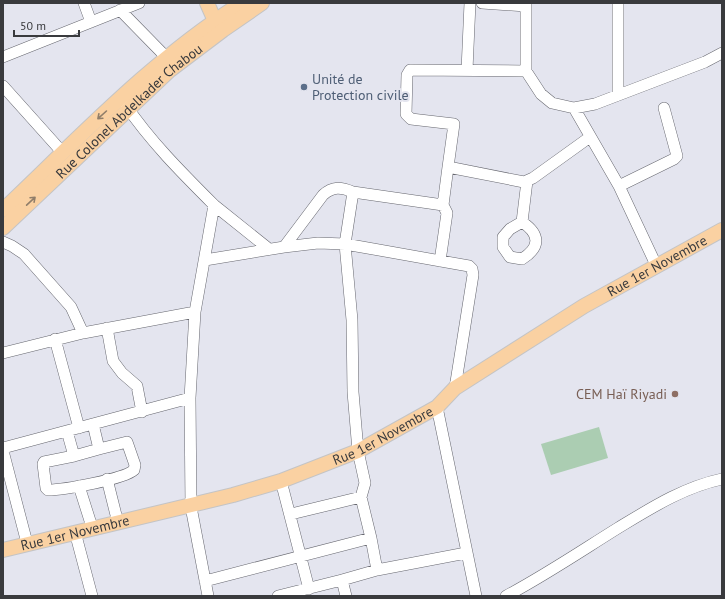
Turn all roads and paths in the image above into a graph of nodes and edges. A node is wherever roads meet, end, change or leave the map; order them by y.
1 (84, 3) edge
2 (139, 3) edge
3 (207, 3) edge
4 (242, 3) edge
5 (262, 3) edge
6 (470, 3) edge
7 (482, 3) edge
8 (618, 3) edge
9 (526, 4) edge
10 (120, 10) junction
11 (229, 12) edge
12 (91, 22) junction
13 (219, 25) junction
14 (722, 53) edge
15 (3, 57) edge
16 (167, 58) junction
17 (467, 70) junction
18 (526, 71) junction
19 (3, 86) edge
20 (618, 95) junction
21 (121, 98) junction
22 (574, 108) junction
23 (664, 108) dead end
24 (129, 110) junction
25 (590, 137) junction
26 (63, 153) junction
27 (448, 167) junction
28 (527, 181) junction
29 (619, 186) junction
30 (353, 192) junction
31 (214, 205) junction
32 (443, 205) junction
33 (3, 210) edge
34 (522, 222) dead end
35 (3, 228) edge
36 (722, 230) edge
37 (3, 242) edge
38 (345, 244) junction
39 (284, 247) junction
40 (269, 249) junction
41 (205, 260) junction
42 (440, 261) junction
43 (657, 267) junction
44 (195, 312) junction
45 (107, 328) junction
46 (83, 333) junction
47 (55, 339) junction
48 (3, 353) edge
49 (455, 388) junction
50 (190, 398) junction
51 (437, 407) junction
52 (142, 412) junction
53 (92, 424) junction
54 (79, 428) junction
55 (67, 431) junction
56 (3, 448) edge
57 (99, 449) junction
58 (3, 451) edge
59 (358, 451) junction
60 (74, 456) junction
61 (107, 479) junction
62 (722, 479) edge
63 (281, 481) junction
64 (79, 486) junction
65 (361, 497) junction
66 (190, 506) junction
67 (291, 514) junction
68 (118, 523) junction
69 (92, 527) junction
70 (75, 532) junction
71 (371, 538) junction
72 (27, 543) junction
73 (3, 550) edge
74 (466, 553) junction
75 (302, 558) junction
76 (378, 570) junction
77 (342, 580) junction
78 (205, 581) junction
79 (309, 588) junction
80 (92, 596) edge
81 (208, 596) edge
82 (278, 596) edge
83 (346, 596) edge
84 (476, 596) edge
85 (506, 596) edge

1 - 12 street
2 - 10 street
3 - 13 main road
4 - 11 main road, Rue Colonel Abdelkader Chabou
5 - 11 main road, Rue Colonel Abdelkader Chabou
6 - 17 street
7 - 9 street
8 - 20 street
9 - 18 street
10 - 12 street
10 - 16 street
11 - 13 main road, Rue Colonel Abdelkader Chabou
12 - 15 street
13 - 16 main road, Rue Colonel Abdelkader Chabou
13 - 24 main road, Rue Colonel Abdelkader Chabou
14 - 20 street
16 - 21 main road, Rue Colonel Abdelkader Chabou
17 - 18 street
17 - 27 street
18 - 22 street
19 - 26 street
20 - 22 street
21 - 24 street
21 -> 26 main road, Rue Colonel Abdelkader Chabou
22 - 25 street
23 - 29 street
24 - 31 street
35 -> 24 main road, Rue Colonel Abdelkader Chabou
25 - 28 street
25 - 29 street
26 - 33 main road, Rue Colonel Abdelkader Chabou
27 - 28 street
27 - 32 street
28 - 34 street
29 - 43 street
30 - 32 street
30 - 38 street
30 - 39 street
31 - 40 street
31 - 41 street
32 - 42 street
36 - 43 main road, Rue 1er Novembre
37 - 46 street
38 - 39 street
38 - 42 street
38 - 59 street
39 - 40 street
40 - 41 street
41 - 44 street
42 - 49 street
43 - 49 main road, Rue 1er Novembre
44 - 45 street
44 - 50 street
45 - 46 street
45 - 52 street
46 - 47 street
47 - 48 street
47 - 54 street
49 - 51 main road, Rue 1er Novembre
50 - 52 street
50 - 66 street
51 - 59 main road, Rue 1er Novembre
51 - 74 street
52 - 53 street
53 - 54 street
53 - 57 street
54 - 55 street
55 - 56 street
55 - 60 street
57 - 60 street
57 - 61 street
58 - 72 street
59 - 63 main road, Rue 1er Novembre
59 - 65 street
60 - 64 street
61 - 64 street
61 - 68 street
62 - 85 street
63 - 66 main road, Rue 1er Novembre
63 - 67 street
64 - 69 street
65 - 67 street
65 - 71 street
66 - 68 main road, Rue 1er Novembre
66 - 78 street
67 - 75 street
68 - 69 main road, Rue 1er Novembre
69 - 70 main road, Rue 1er Novembre
70 - 72 main road, Rue 1er Novembre
70 - 80 street
71 - 75 street
71 - 76 street
72 - 73 main road, Rue 1er Novembre
74 - 76 street
74 - 84 street
75 - 78 street
75 - 79 street
76 - 77 street
77 - 79 street
77 - 83 street
78 - 81 street
79 - 82 street

